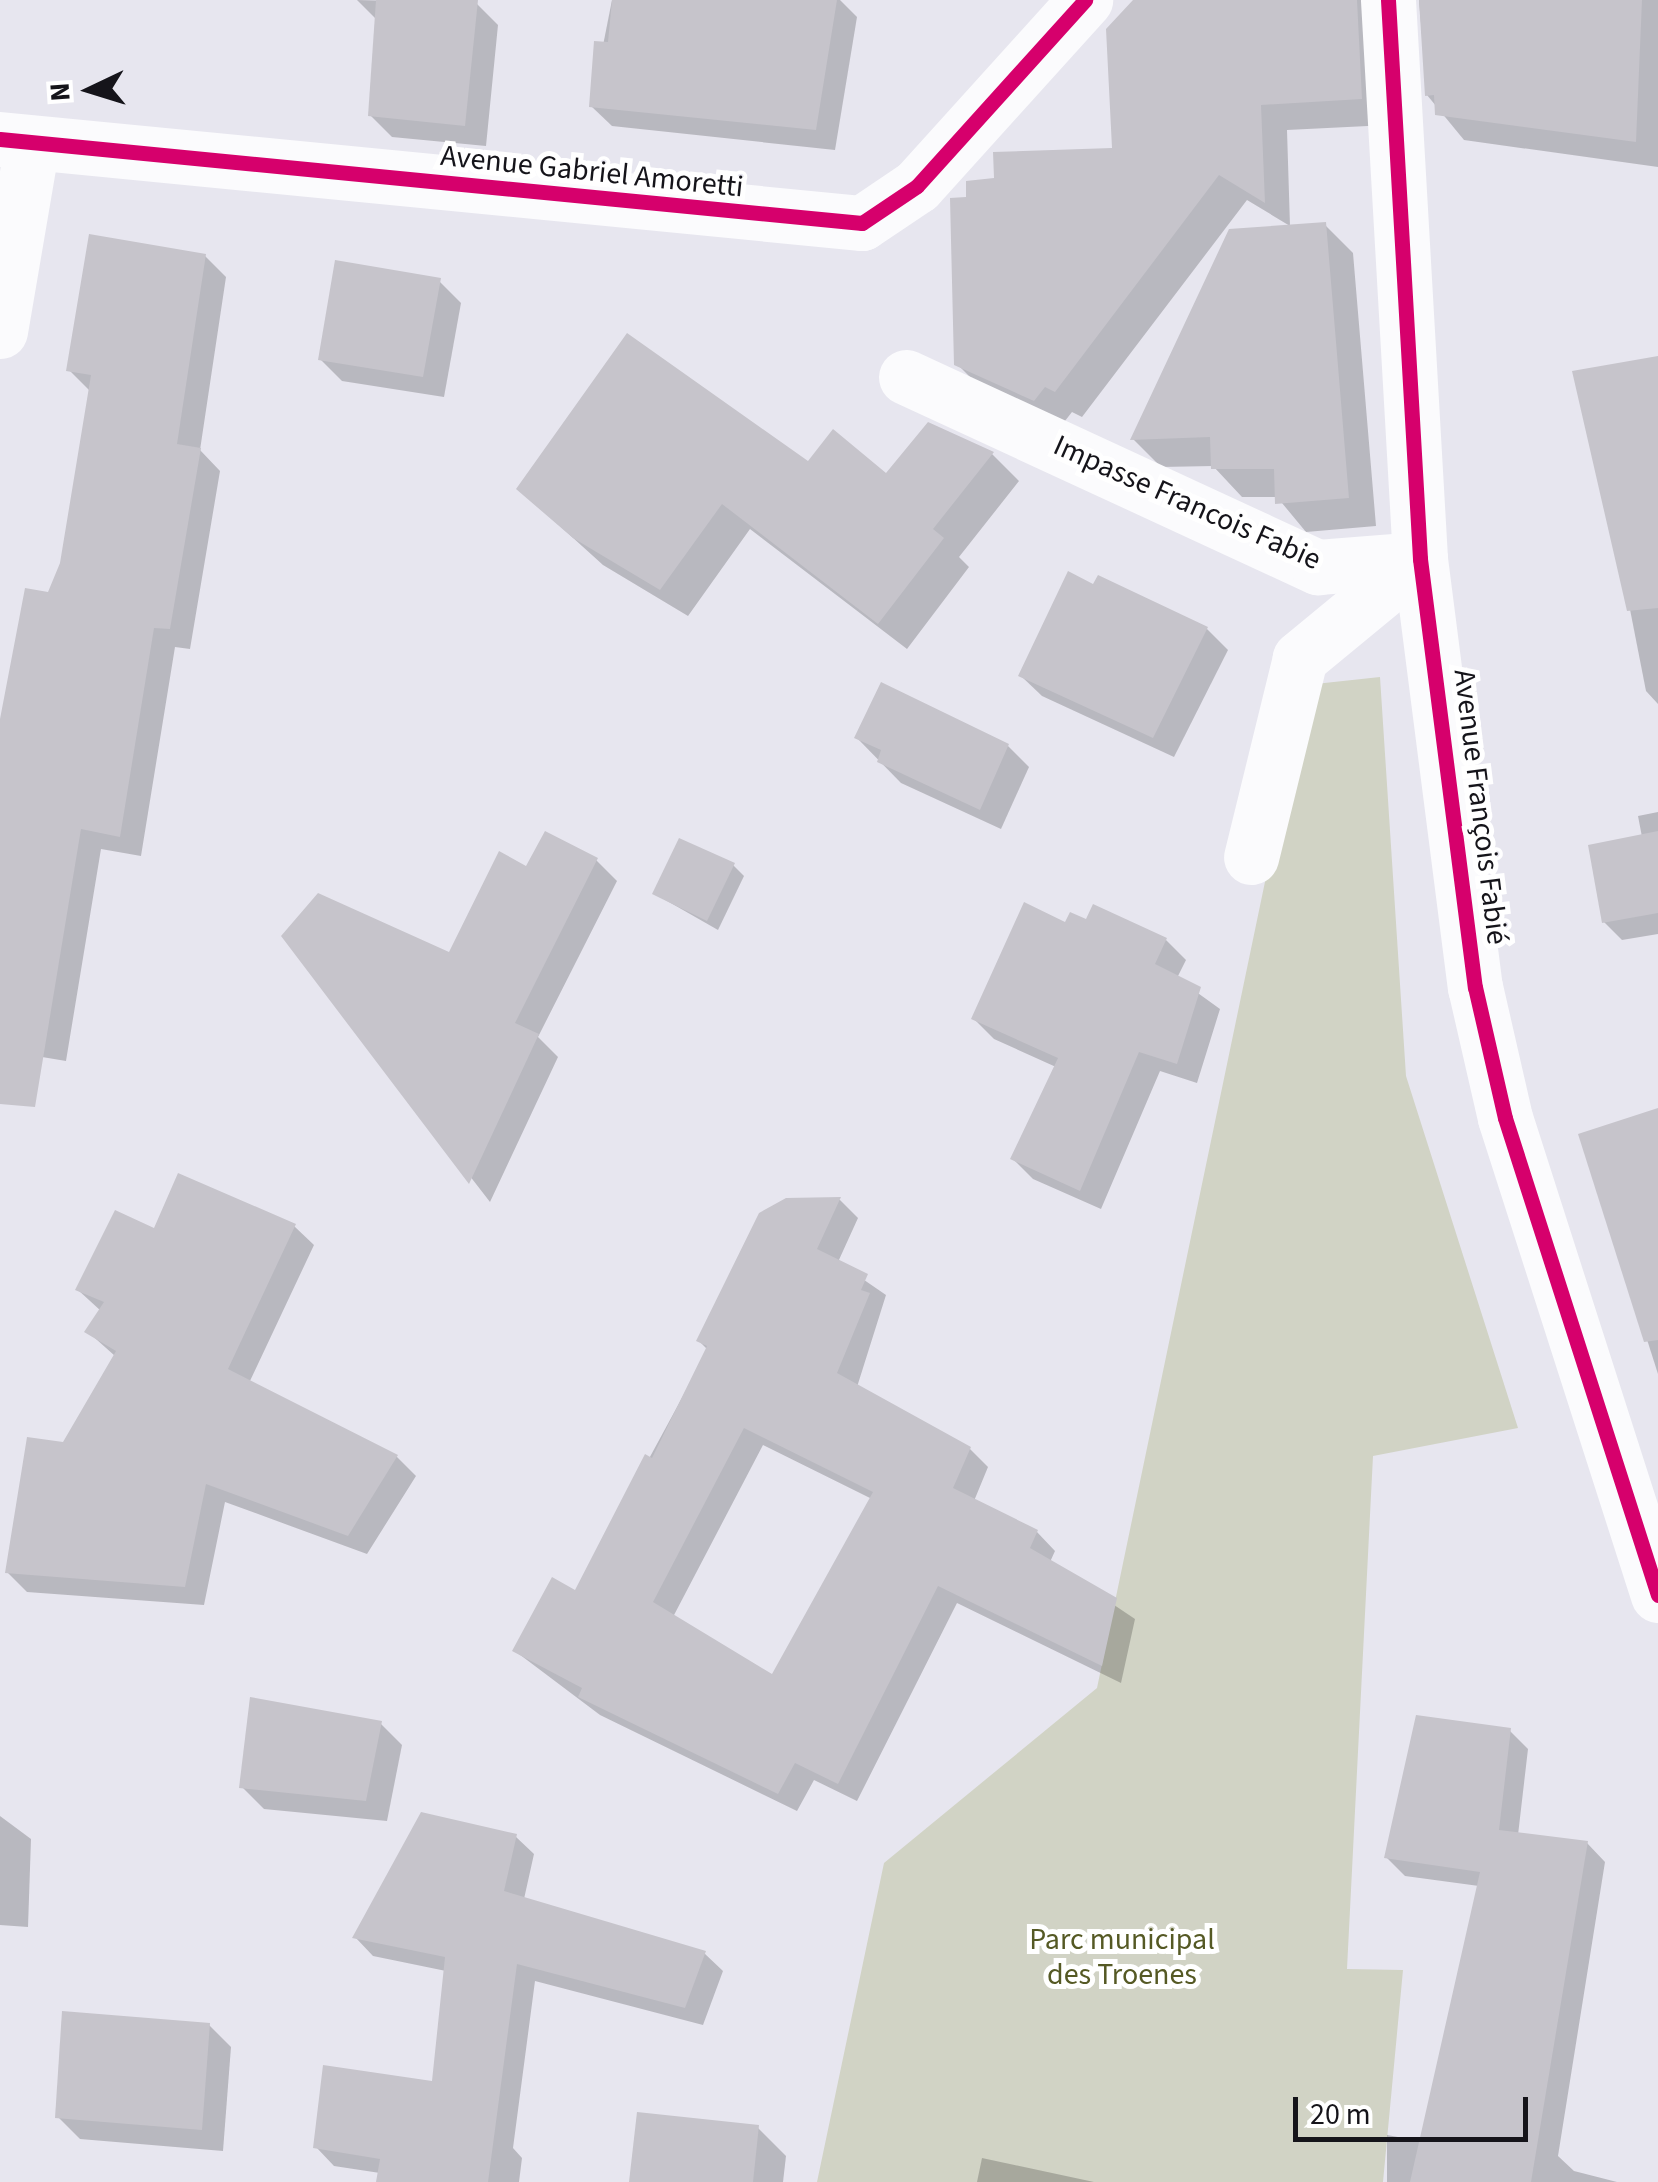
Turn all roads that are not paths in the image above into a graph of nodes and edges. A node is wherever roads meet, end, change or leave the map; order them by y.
1 (1085, 0) edge
2 (1388, 0) edge
3 (16, 141) edge
4 (0, 331) edge
5 (906, 377) dead end
6 (1420, 559) junction
7 (1251, 857) dead end
8 (1639, 1468) edge
9 (1658, 1596) edge

1 - 3 street, Avenue Gabriel Amoretti
2 - 6 street, Avenue François Fabié
3 - 4 street
5 - 6 street, Impasse Francois Fabie
6 - 7 street
6 - 8 street, Avenue François Fabié
8 - 9 street, Avenue François Fabié

